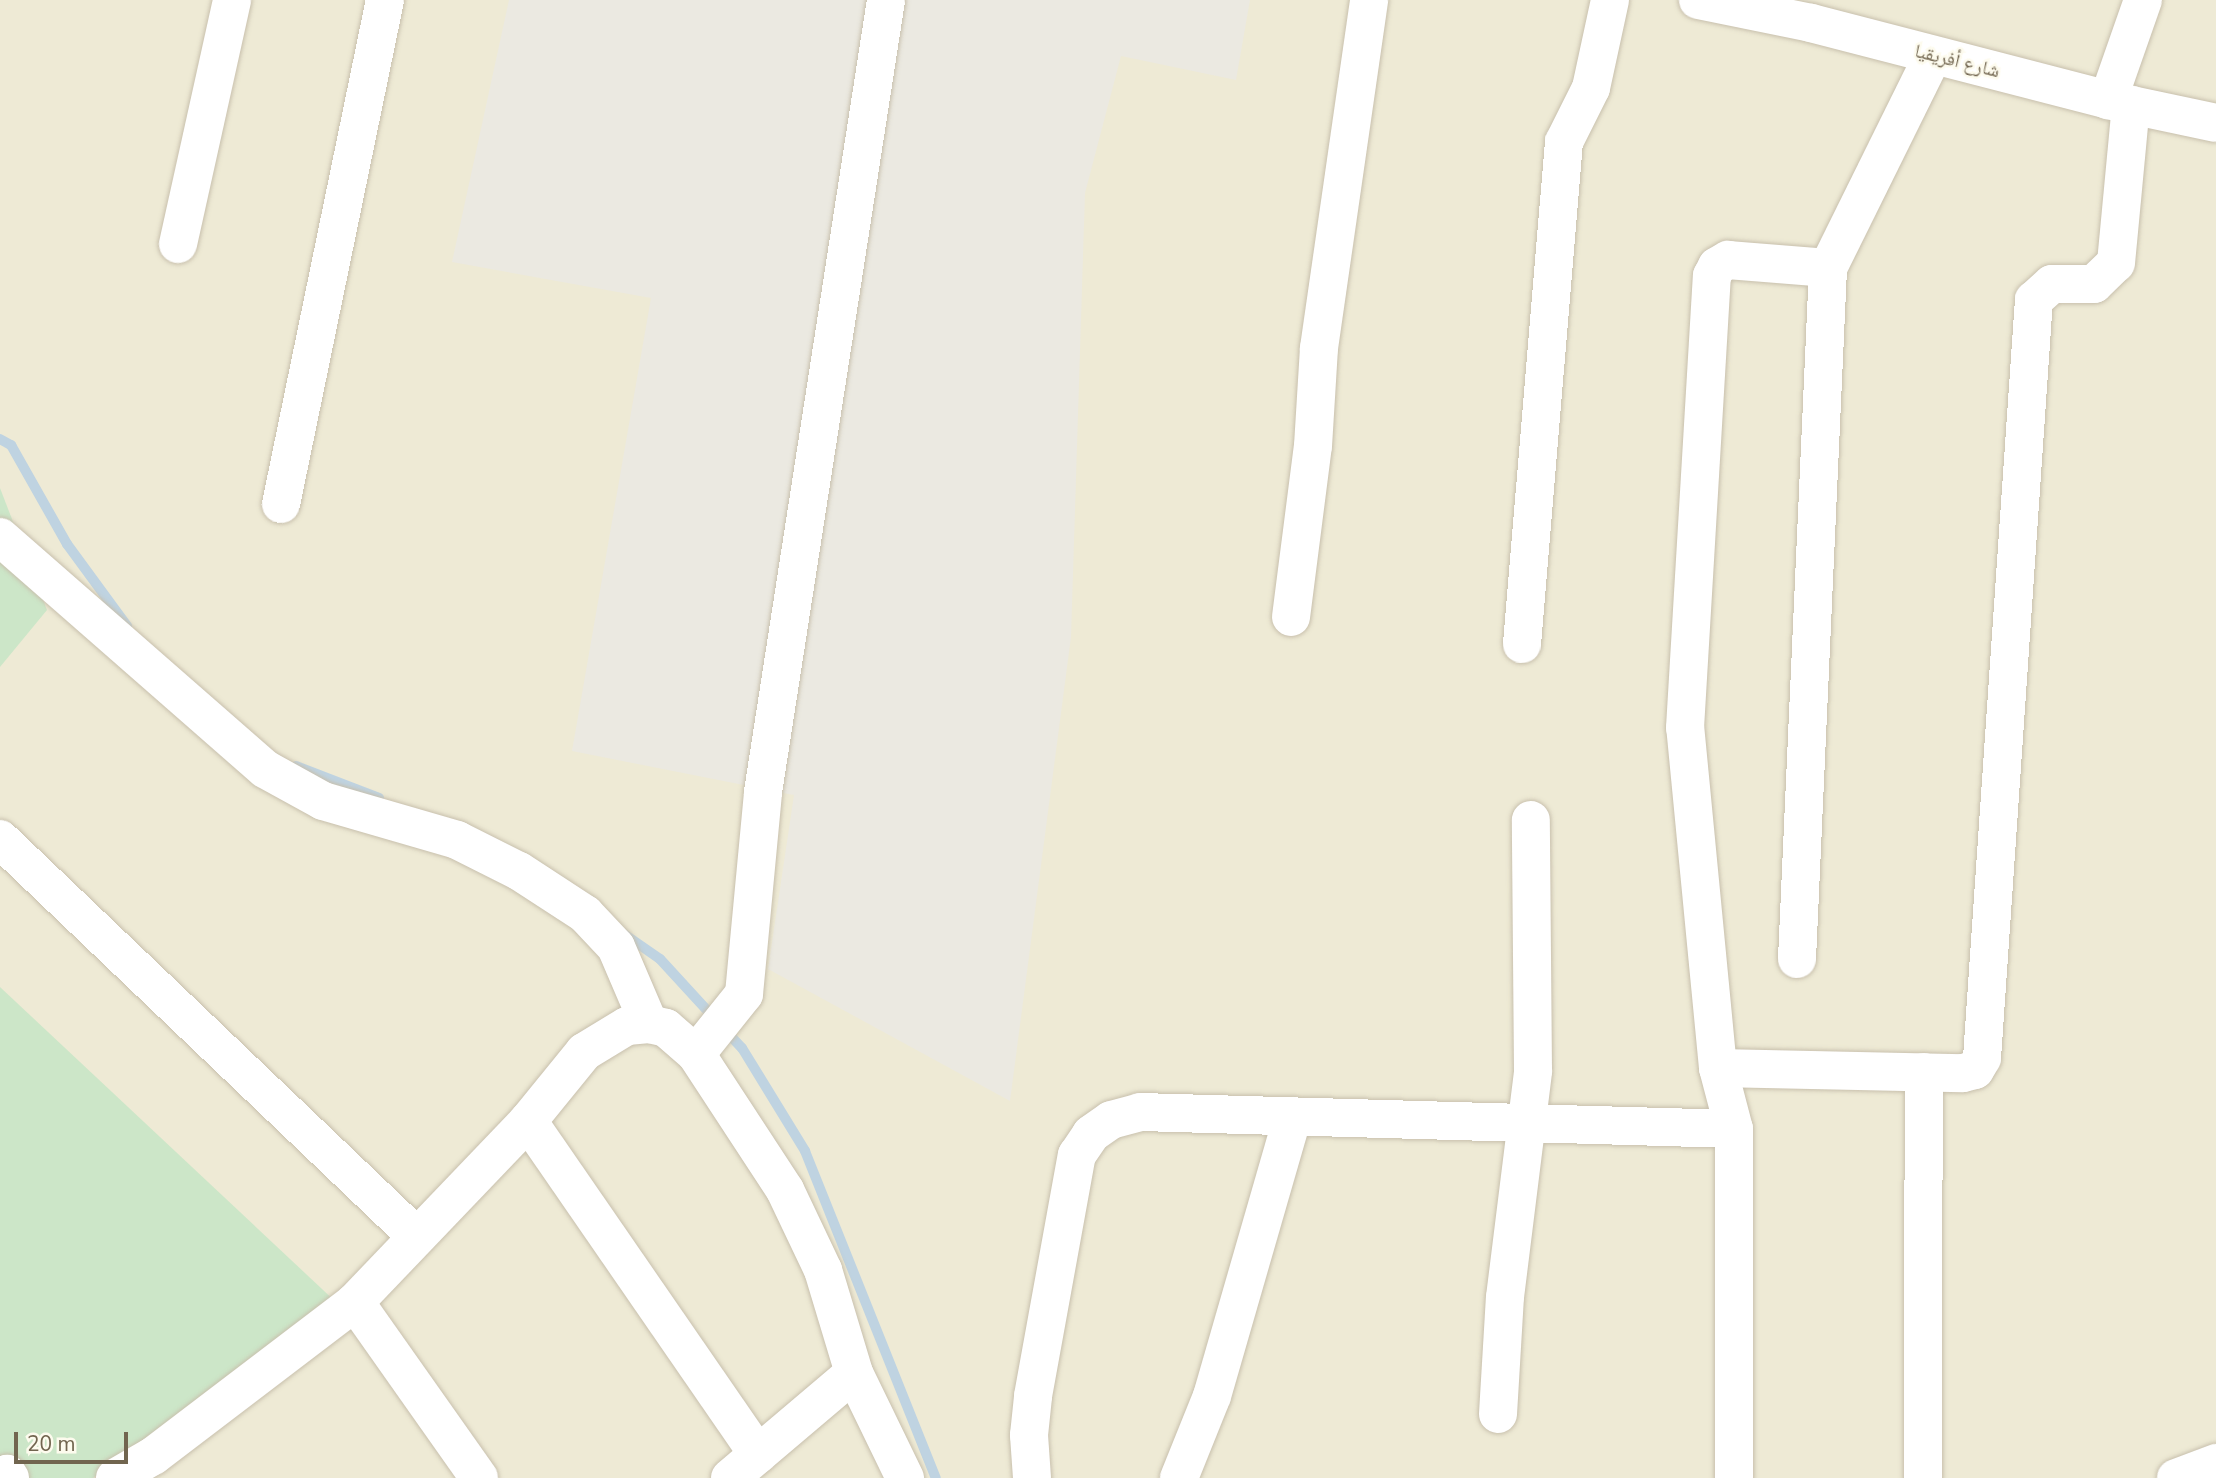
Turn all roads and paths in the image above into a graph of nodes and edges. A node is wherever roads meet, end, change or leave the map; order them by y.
1 (232, 0) edge
2 (385, 0) edge
3 (886, 0) edge
4 (1370, 0) edge
5 (1611, 0) edge
6 (1698, 0) edge
7 (2144, 0) edge
8 (1814, 12) edge
9 (1933, 56) junction
10 (2120, 102) junction
11 (2216, 122) edge
12 (178, 244) dead end
13 (1828, 268) junction
14 (281, 504) dead end
15 (0, 537) edge
16 (1291, 617) dead end
17 (1522, 644) dead end
18 (1531, 820) dead end
19 (0, 839) edge
20 (1797, 959) dead end
21 (649, 1024) junction
22 (696, 1054) junction
23 (1718, 1068) junction
24 (1924, 1072) junction
25 (1293, 1116) junction
26 (528, 1121) junction
27 (1528, 1123) junction
28 (1734, 1129) junction
29 (416, 1236) junction
30 (355, 1302) junction
31 (853, 1373) junction
32 (1498, 1414) dead end
33 (744, 1466) edge
34 (159, 1467) edge
35 (902, 1477) edge
36 (115, 1478) edge
37 (480, 1478) edge
38 (1032, 1478) edge
39 (1180, 1478) edge
40 (1734, 1478) edge
41 (1923, 1478) edge

1 - 12 street
2 - 14 street
3 - 22 street
4 - 16 street
5 - 17 street
6 - 8 street, شارع أفريقيا
7 - 10 street
8 - 9 street, شارع أفريقيا
9 - 10 street, شارع أفريقيا
9 - 13 street
10 - 11 street, شارع أفريقيا
10 - 24 street
13 - 20 street
13 - 23 street
15 - 21 street
18 - 27 street
19 - 29 street
21 - 22 street
21 - 26 street
22 - 31 street
23 - 24 street
23 - 28 street
24 - 41 street
25 - 27 street
25 - 38 street
25 - 39 street
26 - 29 street
26 - 33 street
27 - 28 street
27 - 32 street
28 - 40 street
29 - 30 street
30 - 34 street
30 - 37 street
31 - 33 street
31 - 35 street
34 - 36 street

